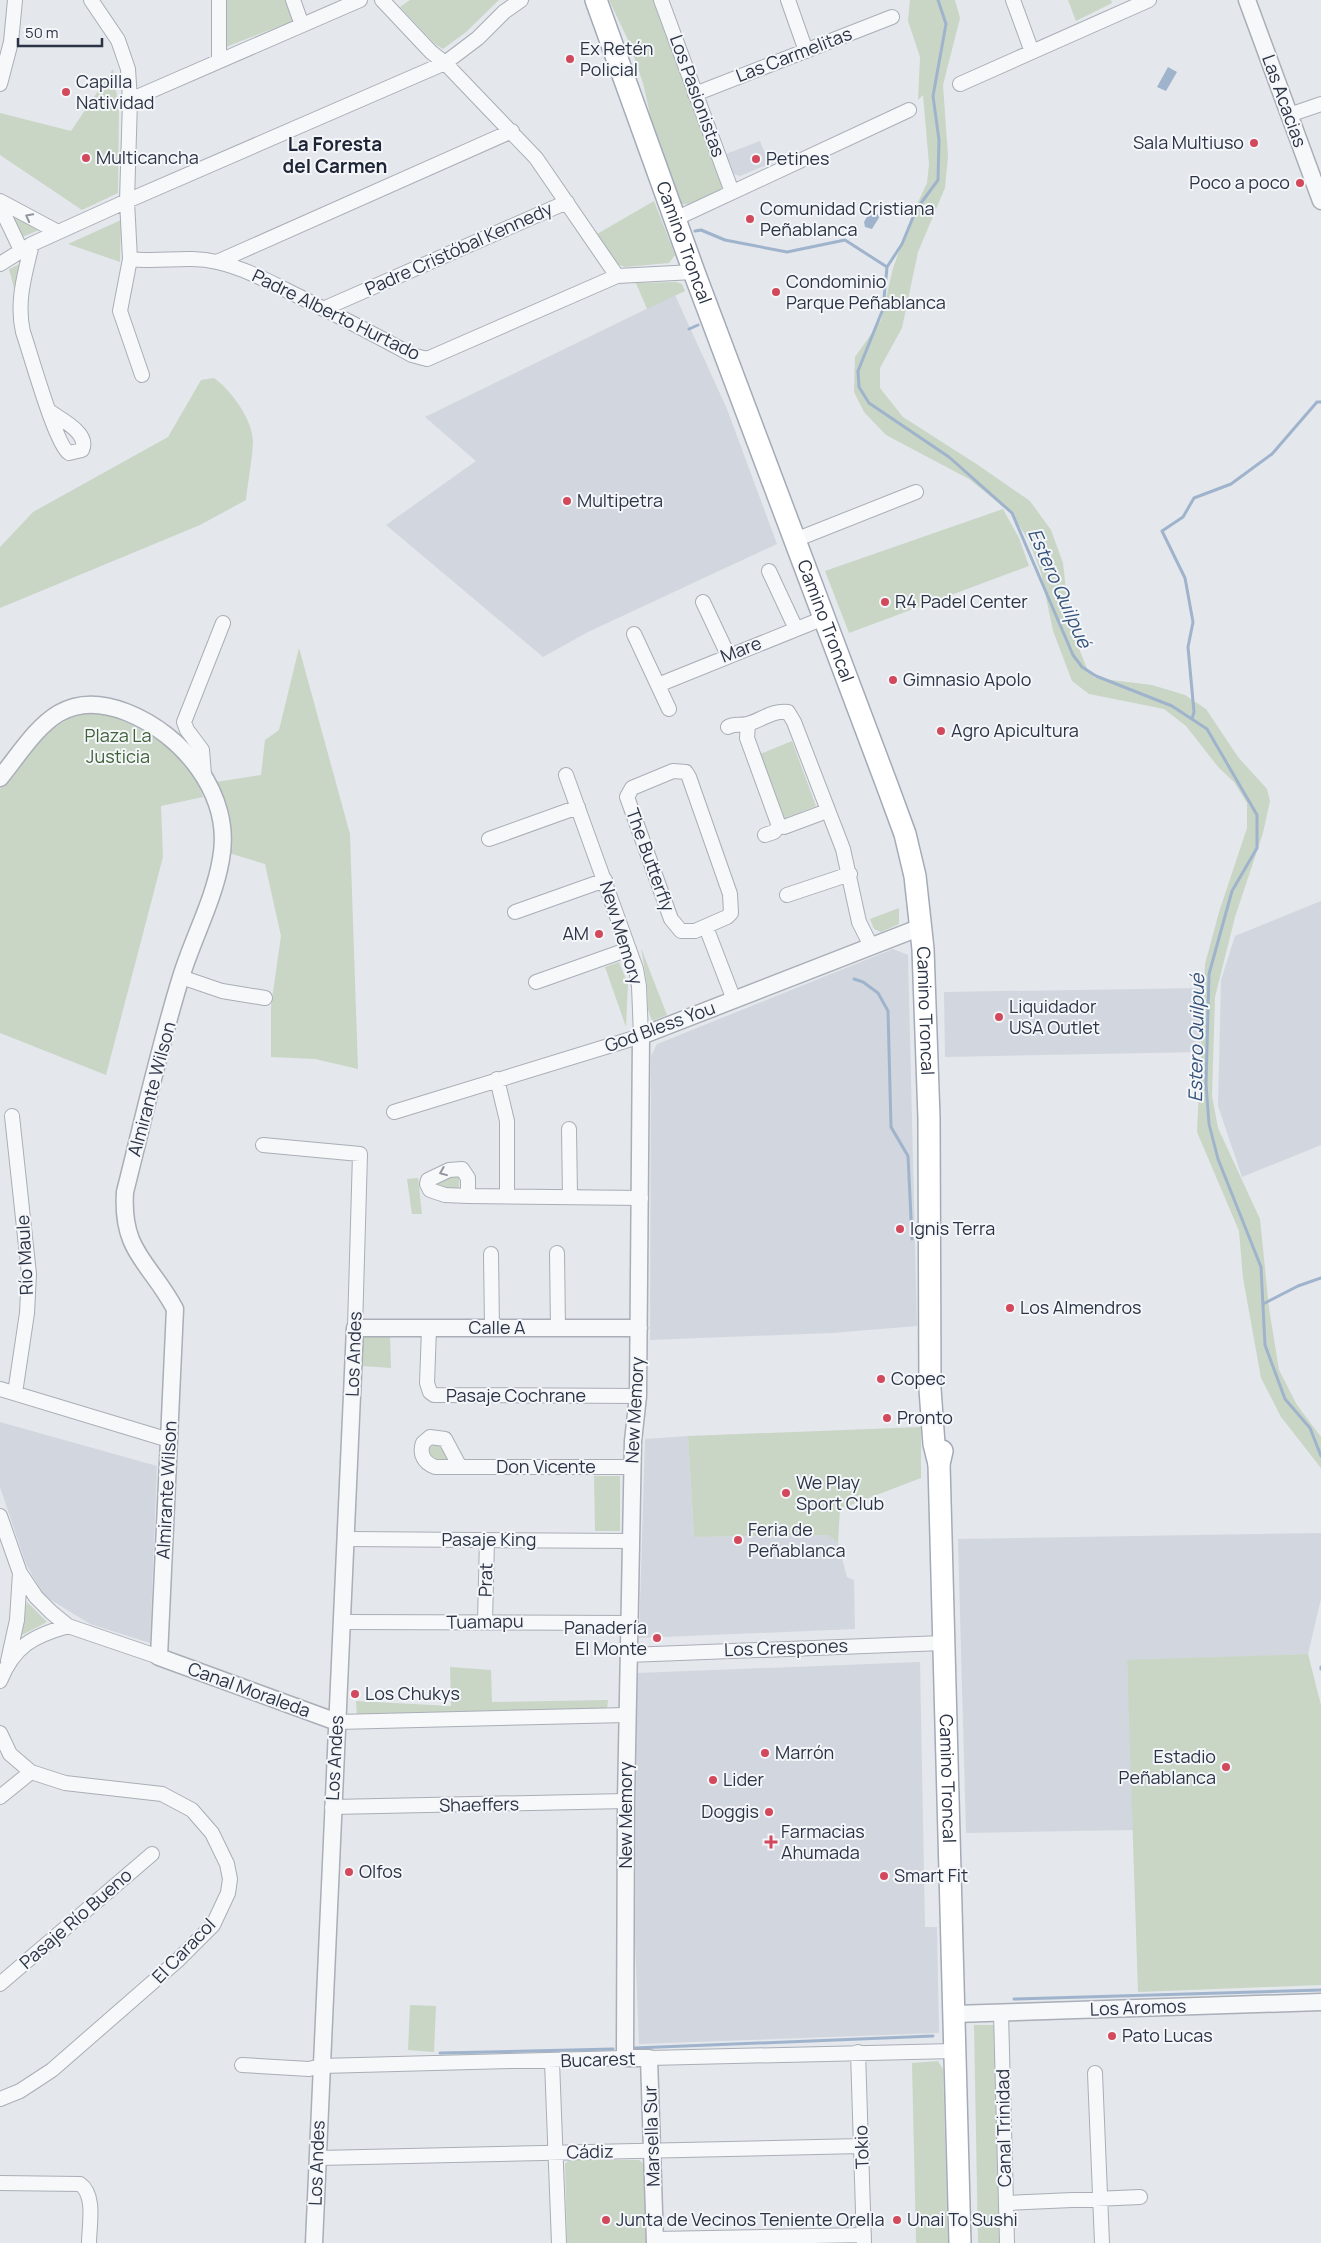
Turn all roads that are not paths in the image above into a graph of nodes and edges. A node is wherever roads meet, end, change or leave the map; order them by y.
1 (15, 0) edge
2 (91, 0) edge
3 (219, 0) edge
4 (293, 0) edge
5 (360, 0) edge
6 (382, 0) edge
7 (521, 0) edge
8 (596, 0) edge
9 (661, 0) edge
10 (788, 0) edge
11 (1012, 0) edge
12 (1149, 0) edge
13 (1247, 0) edge
14 (1124, 5) edge
15 (892, 17) dead end
16 (302, 25) junction
17 (806, 50) junction
18 (1032, 52) junction
19 (219, 61) junction
20 (445, 63) junction
21 (0, 84) edge
22 (960, 84) dead end
23 (696, 94) junction
24 (130, 100) junction
25 (1321, 104) edge
26 (909, 110) dead end
27 (1289, 115) junction
28 (512, 131) junction
29 (732, 192) junction
30 (0, 201) edge
31 (127, 201) junction
32 (1321, 201) edge
33 (567, 202) junction
34 (0, 206) edge
35 (675, 219) junction
36 (58, 232) junction
37 (24, 249) junction
38 (0, 255) edge
39 (130, 259) junction
40 (217, 262) junction
41 (0, 264) edge
42 (694, 272) junction
43 (617, 276) junction
44 (323, 309) junction
45 (142, 374) dead end
46 (49, 411) dead end
47 (916, 492) dead end
48 (795, 540) junction
49 (769, 571) dead end
50 (703, 602) dead end
51 (824, 618) junction
52 (223, 623) dead end
53 (796, 629) junction
54 (634, 634) dead end
55 (728, 655) junction
56 (658, 685) junction
57 (669, 709) dead end
58 (748, 724) junction
59 (728, 727) dead end
60 (204, 775) junction
61 (566, 775) dead end
62 (0, 778) edge
63 (578, 807) junction
64 (828, 811) junction
65 (779, 826) junction
66 (765, 834) dead end
67 (489, 838) dead end
68 (850, 874) junction
69 (605, 880) junction
70 (787, 895) dead end
71 (515, 912) dead end
72 (706, 927) junction
73 (921, 928) junction
74 (871, 946) junction
75 (629, 949) junction
76 (181, 977) junction
77 (536, 982) dead end
78 (265, 998) dead end
79 (734, 1000) junction
80 (640, 1036) junction
81 (497, 1080) junction
82 (394, 1112) dead end
83 (12, 1116) dead end
84 (570, 1129) dead end
85 (263, 1144) dead end
86 (468, 1196) dead end
87 (507, 1196) junction
88 (570, 1197) junction
89 (641, 1198) junction
90 (557, 1253) dead end
91 (491, 1254) dead end
92 (492, 1327) junction
93 (355, 1328) junction
94 (558, 1328) junction
95 (638, 1328) junction
96 (429, 1329) junction
97 (0, 1389) edge
98 (15, 1393) junction
99 (638, 1396) junction
100 (169, 1440) junction
101 (460, 1467) dead end
102 (633, 1467) junction
103 (0, 1516) edge
104 (347, 1539) junction
105 (487, 1540) junction
106 (631, 1541) junction
107 (20, 1573) junction
108 (485, 1621) junction
109 (342, 1622) junction
110 (628, 1623) junction
111 (68, 1626) junction
112 (943, 1643) junction
113 (628, 1655) junction
114 (159, 1657) junction
115 (8, 1662) junction
116 (0, 1681) edge
117 (627, 1715) junction
118 (337, 1722) junction
119 (0, 1733) edge
120 (31, 1772) junction
121 (0, 1797) edge
122 (626, 1801) junction
123 (332, 1807) junction
124 (152, 1854) dead end
125 (0, 1984) edge
126 (1321, 2002) edge
127 (1001, 2013) junction
128 (954, 2014) junction
129 (954, 2051) junction
130 (858, 2052) junction
131 (625, 2058) junction
132 (649, 2058) junction
133 (552, 2062) junction
134 (242, 2065) dead end
135 (320, 2066) junction
136 (1095, 2073) dead end
137 (0, 2099) edge
138 (862, 2146) junction
139 (652, 2151) junction
140 (556, 2152) junction
141 (318, 2158) junction
142 (0, 2183) edge
143 (1101, 2197) junction
144 (1140, 2197) dead end
145 (1006, 2203) junction
146 (864, 2239) edge
147 (655, 2241) edge
148 (89, 2243) edge
149 (314, 2243) edge
150 (559, 2243) edge
151 (960, 2243) edge
152 (1007, 2243) edge
153 (1102, 2243) edge

1 - 21 street
2 - 24 street
3 - 19 street
4 - 16 street
5 - 16 street
6 - 20 street
7 - 20 street
8 - 35 main road, Camino Troncal
9 - 23 street, Los Pasionistas
10 - 17 street
11 - 18 street
12 - 14 street
13 - 27 street, Las Acacias
14 - 18 street
15 - 17 street, Las Carmelitas
16 - 19 street
17 - 23 street, Las Carmelitas
18 - 22 street
19 - 24 street
20 - 28 street
20 - 31 street
23 - 29 street, Los Pasionistas
24 - 31 street
25 - 27 street
26 - 29 street
27 - 32 street, Las Acacias
28 - 33 street
28 - 40 street
29 - 35 street
36 -> 30 street
31 - 36 street
31 - 39 street
33 - 43 street
33 - 44 street, Padre Cristóbal Kennedy
34 - 37 street
35 - 42 main road, Camino Troncal
36 - 37 street
37 - 38 street
37 - 41 street
37 - 46 street
39 - 40 street, Padre Alberto Hurtado
39 - 45 street
40 - 44 street, Padre Alberto Hurtado
42 - 43 street
42 - 48 main road, Camino Troncal
43 - 44 street, Padre Alberto Hurtado
47 - 48 street
48 - 51 main road, Camino Troncal
49 - 53 street
50 - 55 street
51 - 53 street, Mare
51 - 73 main road, Camino Troncal
52 - 60 street
53 - 55 street, Mare
54 - 56 street
55 - 56 street, Mare
56 - 57 street
58 - 59 street
58 - 64 street
58 - 65 street
60 - 62 street, Almirante Wilson
60 - 76 street, Almirante Wilson
61 - 63 street, New Memory
63 - 67 street
63 - 69 street, New Memory
64 - 65 street
64 - 68 street
65 - 66 street
68 - 70 street
68 - 74 street
69 - 71 street
69 - 75 street, New Memory
72 - 72 street, The Butterfly
72 - 79 street
73 - 74 street, God Bless You
73 - 112 main road, Camino Troncal
74 - 79 street, God Bless You
75 - 77 street
75 - 80 street, New Memory
76 - 78 street
76 - 100 street, Almirante Wilson
79 - 80 street, God Bless You
80 - 81 street, God Bless You
80 - 89 street, New Memory
81 - 82 street, God Bless You
81 - 87 street
83 - 98 street, Río Maule
84 - 88 street
85 - 93 street, Los Andes
86 - 87 street
87 - 88 street
88 - 89 street
89 - 95 street, New Memory
90 - 94 street
91 - 92 street
92 - 94 street, Calle A
92 - 96 street, Calle A
93 - 96 street, Calle A
93 - 104 street, Los Andes
94 - 95 street, Calle A
95 - 99 street, New Memory
96 - 99 street, Pasaje Cochrane
97 - 98 street
98 - 100 street
99 - 102 street, New Memory
100 - 114 street, Almirante Wilson
101 - 102 street, Don Vicente
102 - 106 street, New Memory
103 - 107 street, Canal Moraleda
104 - 105 street, Pasaje King
104 - 109 street, Los Andes
105 - 106 street, Pasaje King
105 - 108 street, Prat
106 - 110 street, New Memory
107 - 111 street, Canal Moraleda
107 - 115 street
108 - 109 street, Tuamapu
108 - 110 street, Tuamapu
109 - 118 street, Los Andes
110 - 113 street, New Memory
111 - 114 street, Canal Moraleda
111 - 115 street
112 - 113 street, Los Crespones
112 - 128 main road, Camino Troncal
113 - 117 street, New Memory
114 - 118 street, Canal Moraleda
115 - 116 street
117 - 118 street, Canal Moraleda
117 - 122 street, New Memory
118 - 123 street, Los Andes
119 - 120 street, El Caracol
120 - 121 street
120 - 137 street, El Caracol
122 - 123 street, Shaeffers
122 - 131 street, New Memory
123 - 135 street, Los Andes
124 - 125 street, Pasaje Río Bueno
126 - 127 street, Los Aromos
127 - 128 street, Los Aromos
127 - 145 street, Canal Trinidad
128 - 129 main road, Camino Troncal
129 - 130 street, Bucarest
129 - 151 main road, Camino Troncal
130 - 132 street, Bucarest
130 - 138 street, Tokio
131 - 132 street, Bucarest
131 - 133 street, Bucarest
132 - 139 street, Marsella Sur
133 - 135 street, Bucarest
133 - 140 street
134 - 135 street, Bucarest
135 - 141 street, Los Andes
136 - 143 street
138 - 139 street, Cádiz
138 - 146 street, Tokio
139 - 140 street, Cádiz
139 - 147 street, Marsella Sur
140 - 141 street, Cádiz
140 - 150 street
141 - 149 street, Los Andes
142 - 148 street
143 - 144 street
143 - 145 street
143 - 153 street
145 - 152 street, Canal Trinidad
146 - 147 street

